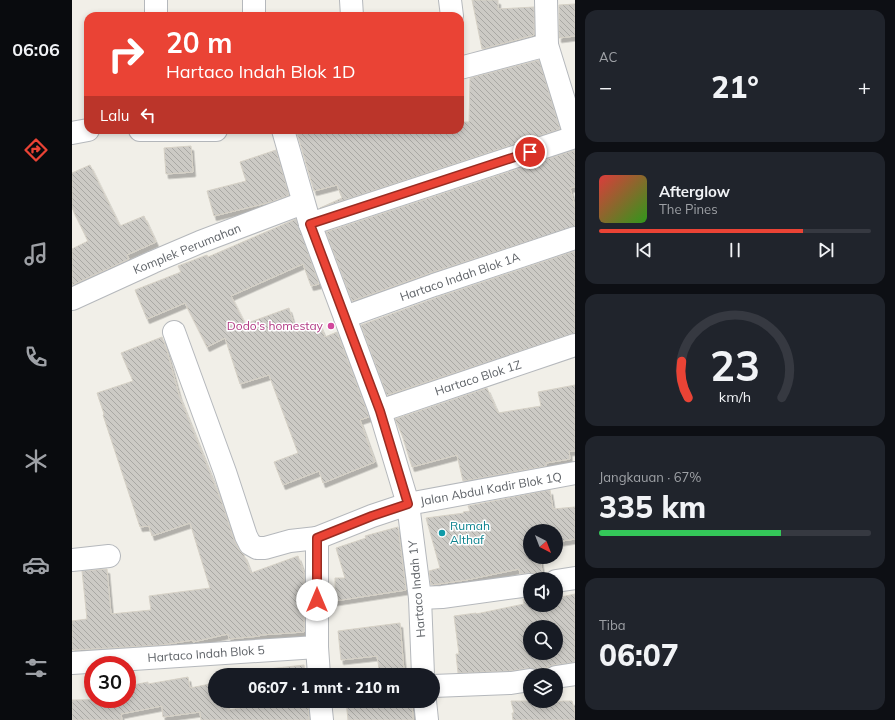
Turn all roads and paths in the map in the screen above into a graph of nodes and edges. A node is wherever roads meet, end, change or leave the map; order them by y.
1 (156, 0) edge
2 (254, 0) edge
3 (351, 0) edge
4 (450, 0) edge
5 (546, 0) edge
6 (156, 12) edge
7 (254, 12) edge
8 (352, 12) edge
9 (452, 12) edge
10 (547, 45) junction
11 (464, 67) edge
12 (84, 131) edge
13 (72, 133) edge
14 (284, 134) edge
15 (575, 137) edge
16 (303, 203) junction
17 (310, 224) junction
18 (575, 238) edge
19 (72, 299) edge
20 (345, 317) junction
21 (174, 332) dead end
22 (575, 345) edge
23 (380, 411) junction
24 (575, 473) edge
25 (408, 504) junction
26 (317, 538) junction
27 (109, 556) dead end
28 (72, 560) edge
29 (575, 578) edge
30 (563, 580) edge
31 (523, 586) edge
32 (420, 598) junction
33 (317, 647) junction
34 (72, 663) edge
35 (318, 668) edge
36 (423, 668) edge
37 (575, 674) edge
38 (563, 676) edge
39 (523, 681) edge
40 (440, 686) edge
41 (321, 708) edge
42 (426, 708) edge
43 (322, 720) edge
44 (427, 720) edge

1 - 6 street
2 - 7 street
3 - 8 street
4 - 9 street
5 - 10 street
10 - 11 street
10 - 15 street
12 - 13 street
14 - 16 street, Hartaco Indah 1Y
15 - 17 street
16 - 17 street, Hartaco Indah 1Y
16 - 19 street, Komplek Perumahan
17 - 20 street, Hartaco Indah 1Y
18 - 20 street, Hartaco Indah Blok 1A
20 - 23 street, Hartaco Indah 1Y
21 - 26 street, Jalan Abdul Kadir Blok 1Q
22 - 23 street, Hartaco Blok 1Z
23 - 25 street, Hartaco Indah 1Y
24 - 25 street, Jalan Abdul Kadir Blok 1Q
25 - 26 street, Jalan Abdul Kadir Blok 1Q
25 - 32 street, Hartaco Indah 1Y
26 - 33 street
27 - 28 street
29 - 30 street
31 - 32 street
32 - 36 street, Hartaco Indah 1Y
33 - 34 street, Hartaco Indah Blok 5
33 - 35 street
37 - 38 street
39 - 40 street
41 - 43 street
42 - 44 street

